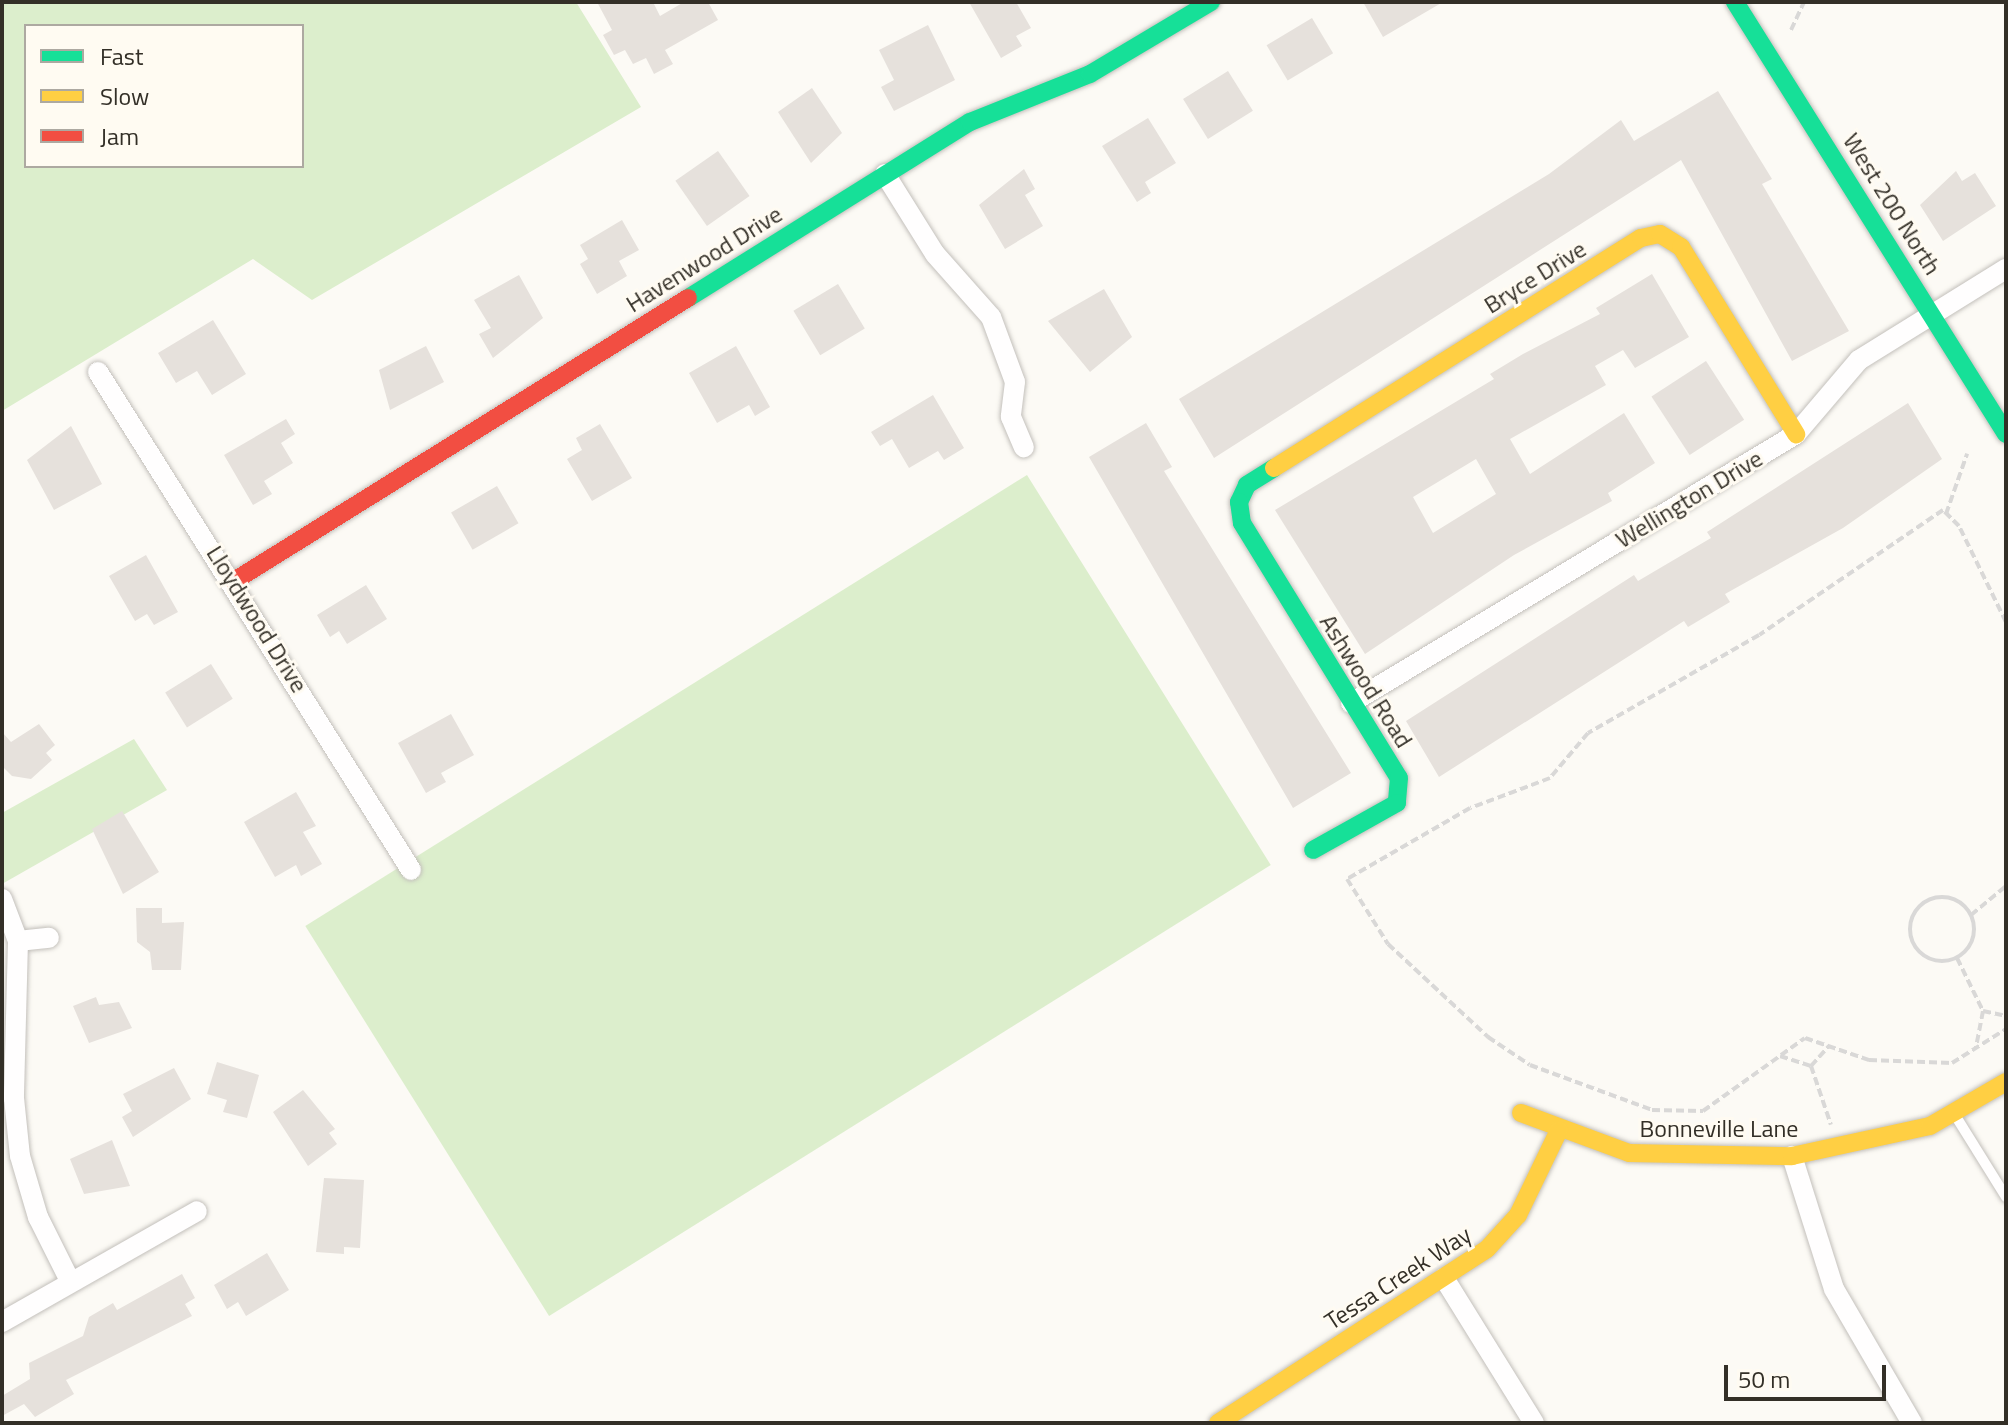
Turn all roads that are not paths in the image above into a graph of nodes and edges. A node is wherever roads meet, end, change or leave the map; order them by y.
1 (1211, 2) edge
2 (1735, 2) edge
3 (885, 174) junction
4 (2006, 269) edge
5 (1932, 313) junction
6 (98, 372) dead end
7 (1796, 434) junction
8 (2006, 434) edge
9 (1024, 447) dead end
10 (1239, 502) joint
11 (234, 581) junction
12 (1351, 703) junction
13 (1313, 850) dead end
14 (411, 870) dead end
15 (2, 899) edge
16 (49, 938) dead end
17 (18, 941) junction
18 (2006, 1082) edge
19 (1521, 1113) dead end
20 (1954, 1114) junction
21 (1559, 1130) junction
22 (1792, 1156) junction
23 (2006, 1197) edge
24 (197, 1211) dead end
25 (1444, 1278) junction
26 (70, 1281) junction
27 (2, 1322) edge
28 (1218, 1423) edge
29 (1534, 1423) edge
30 (1912, 1423) edge

1 - 3 street, Havenwood Drive
2 - 5 street, West 200 North
3 - 9 street
3 - 11 street, Havenwood Drive
4 - 5 street, Wellington Drive
5 - 7 street, Wellington Drive
5 - 8 street, West 200 North
6 - 11 street, Lloydwood Drive
7 - 10 street, Bryce Drive
7 - 12 street, Wellington Drive
10 - 12 street, Ashwood Road
11 - 14 street, Lloydwood Drive
12 - 13 street, Ashwood Road
15 - 17 street
16 - 17 street
17 - 26 street
18 - 20 street, Bonneville Lane
19 - 21 street, Bonneville Lane
20 - 22 street, Bonneville Lane
20 - 23 lane
21 - 22 street, Bonneville Lane
21 - 25 street, Tessa Creek Way
22 - 30 street
24 - 26 street
25 - 28 street, Tessa Creek Way
25 - 29 street
26 - 27 street

